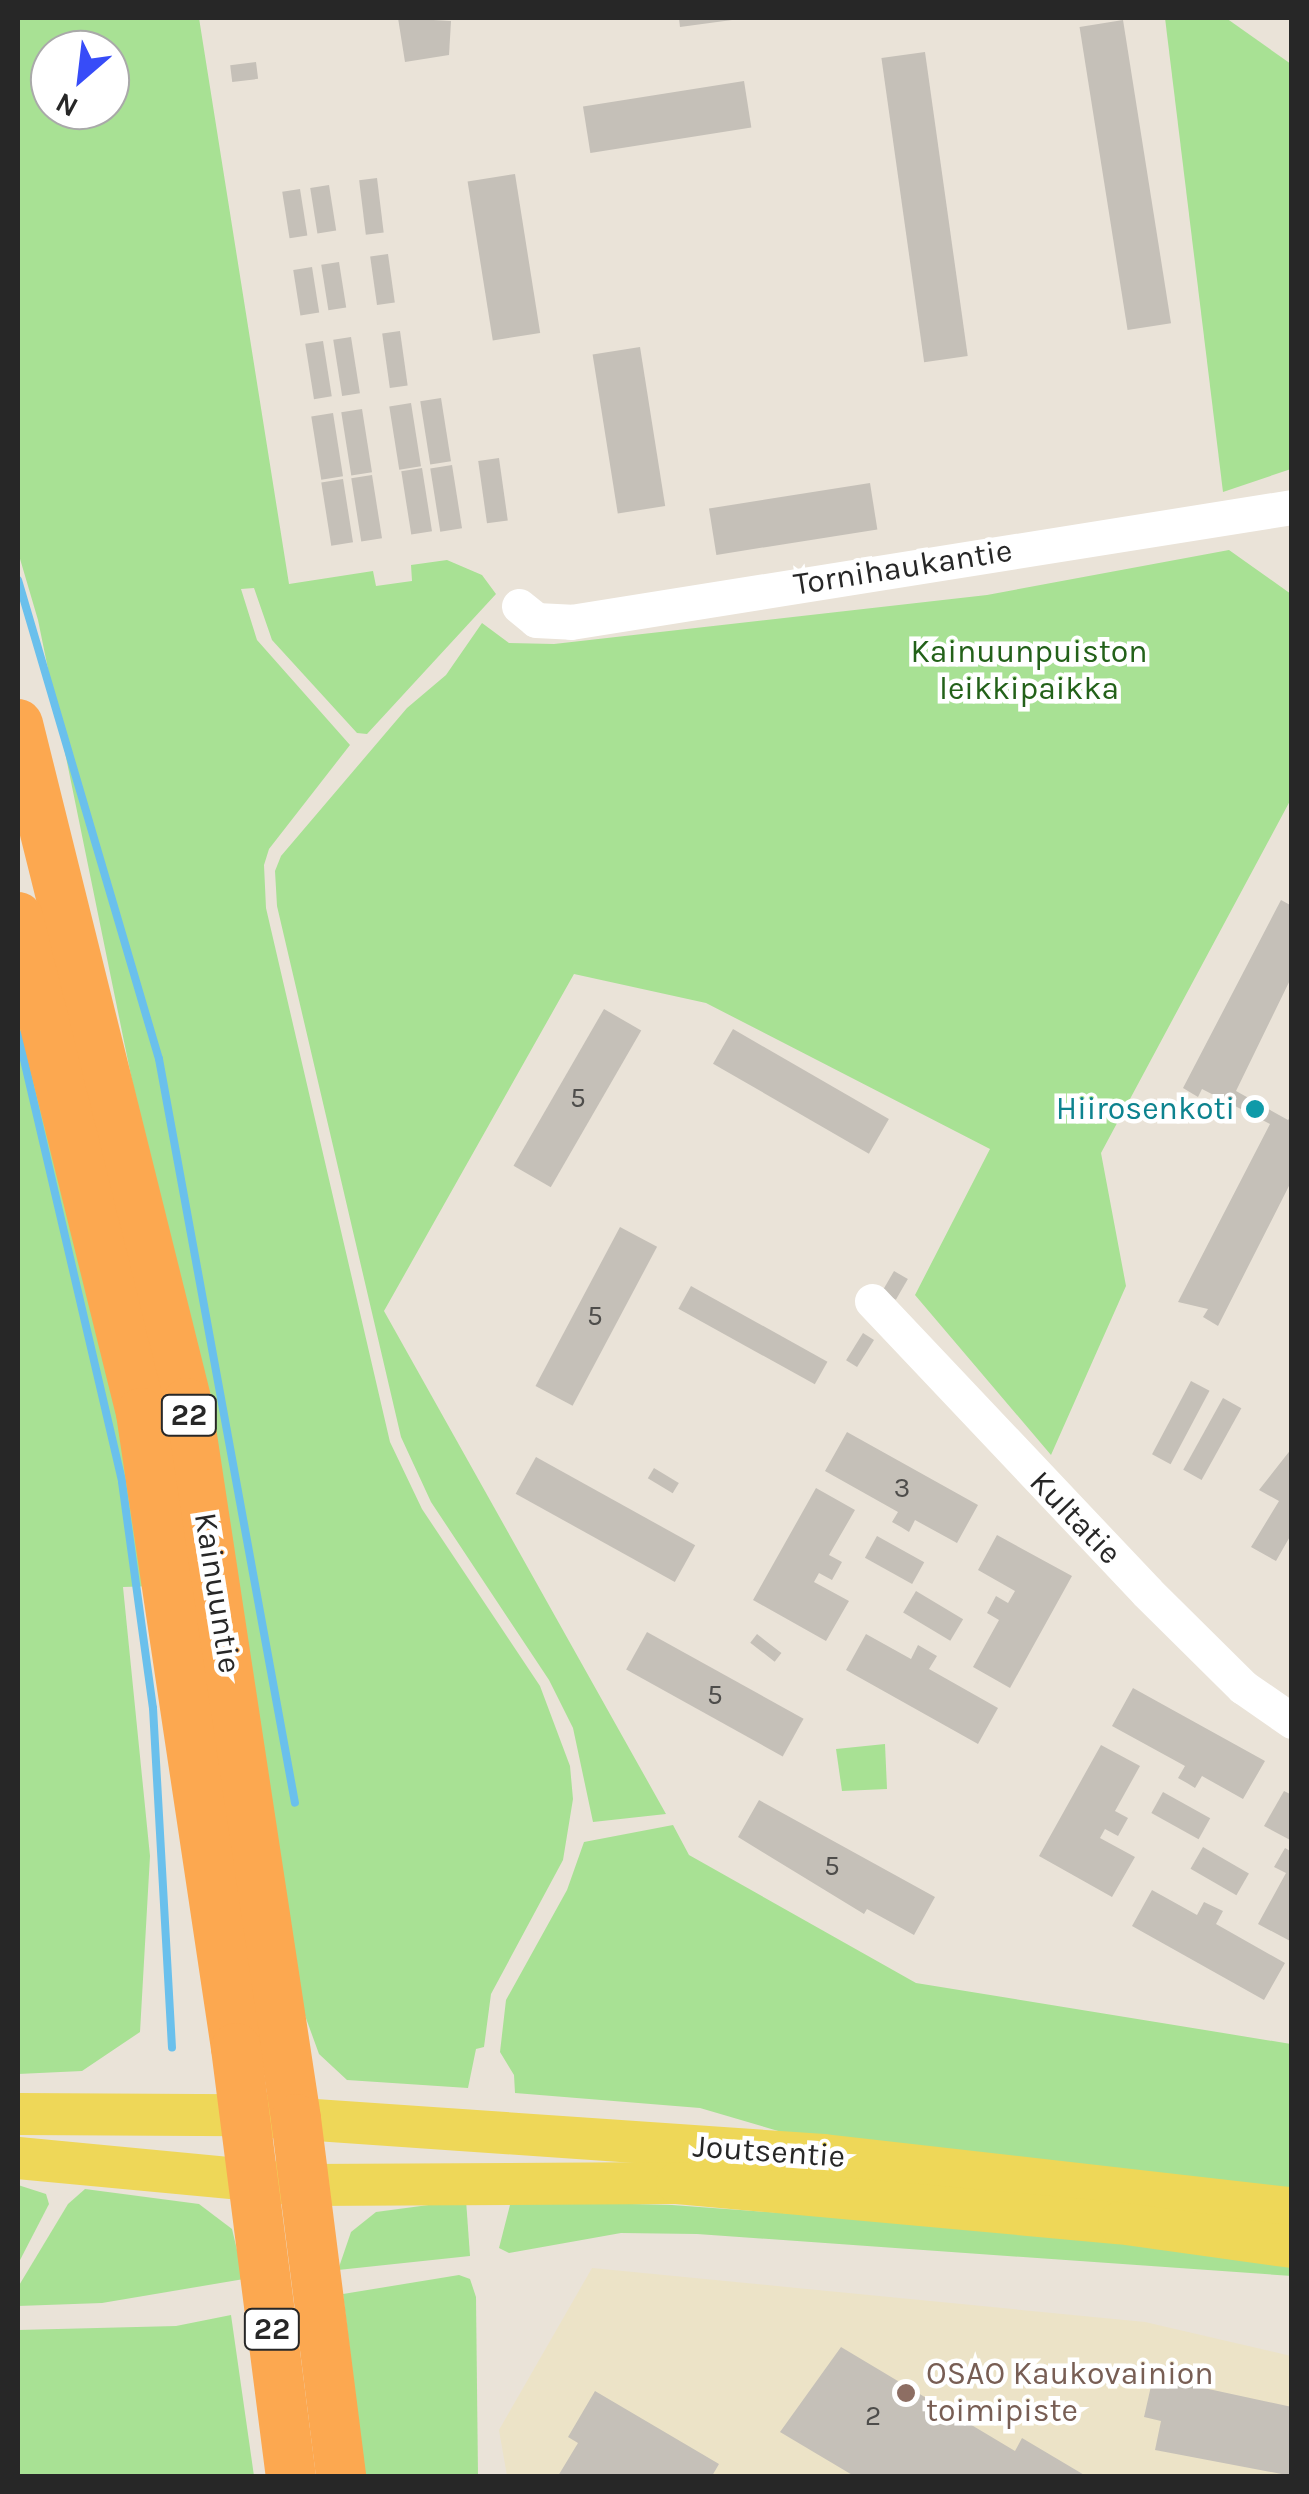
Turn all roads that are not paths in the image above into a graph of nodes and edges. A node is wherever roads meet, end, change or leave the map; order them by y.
1 (1292, 507) edge
2 (519, 606) dead end
3 (18, 724) edge
4 (18, 917) edge
5 (872, 1301) dead end
6 (1292, 1721) edge
7 (18, 2114) edge
8 (244, 2115) junction
9 (296, 2118) junction
10 (18, 2158) edge
11 (254, 2182) junction
12 (305, 2185) junction
13 (1292, 2208) edge
14 (1292, 2247) edge
15 (290, 2476) edge
16 (341, 2476) edge

1 - 2 street, Tornihaukantie
3 - 9 highway, Kainuuntie / 22
4 - 8 highway, Kainuuntie / 22
5 - 6 street, Kultatie
7 - 8 main road, Joutsentie
8 - 9 main road, Joutsentie
8 - 11 highway, Kainuuntie / 22
9 - 12 highway, Kainuuntie / 22
9 - 13 main road, Joutsentie
10 - 11 main road, Joutsentie
11 - 12 main road, Joutsentie
11 - 15 highway, Kainuuntie / 22
12 - 14 main road, Joutsentie
12 - 16 highway, Kainuuntie / 22

